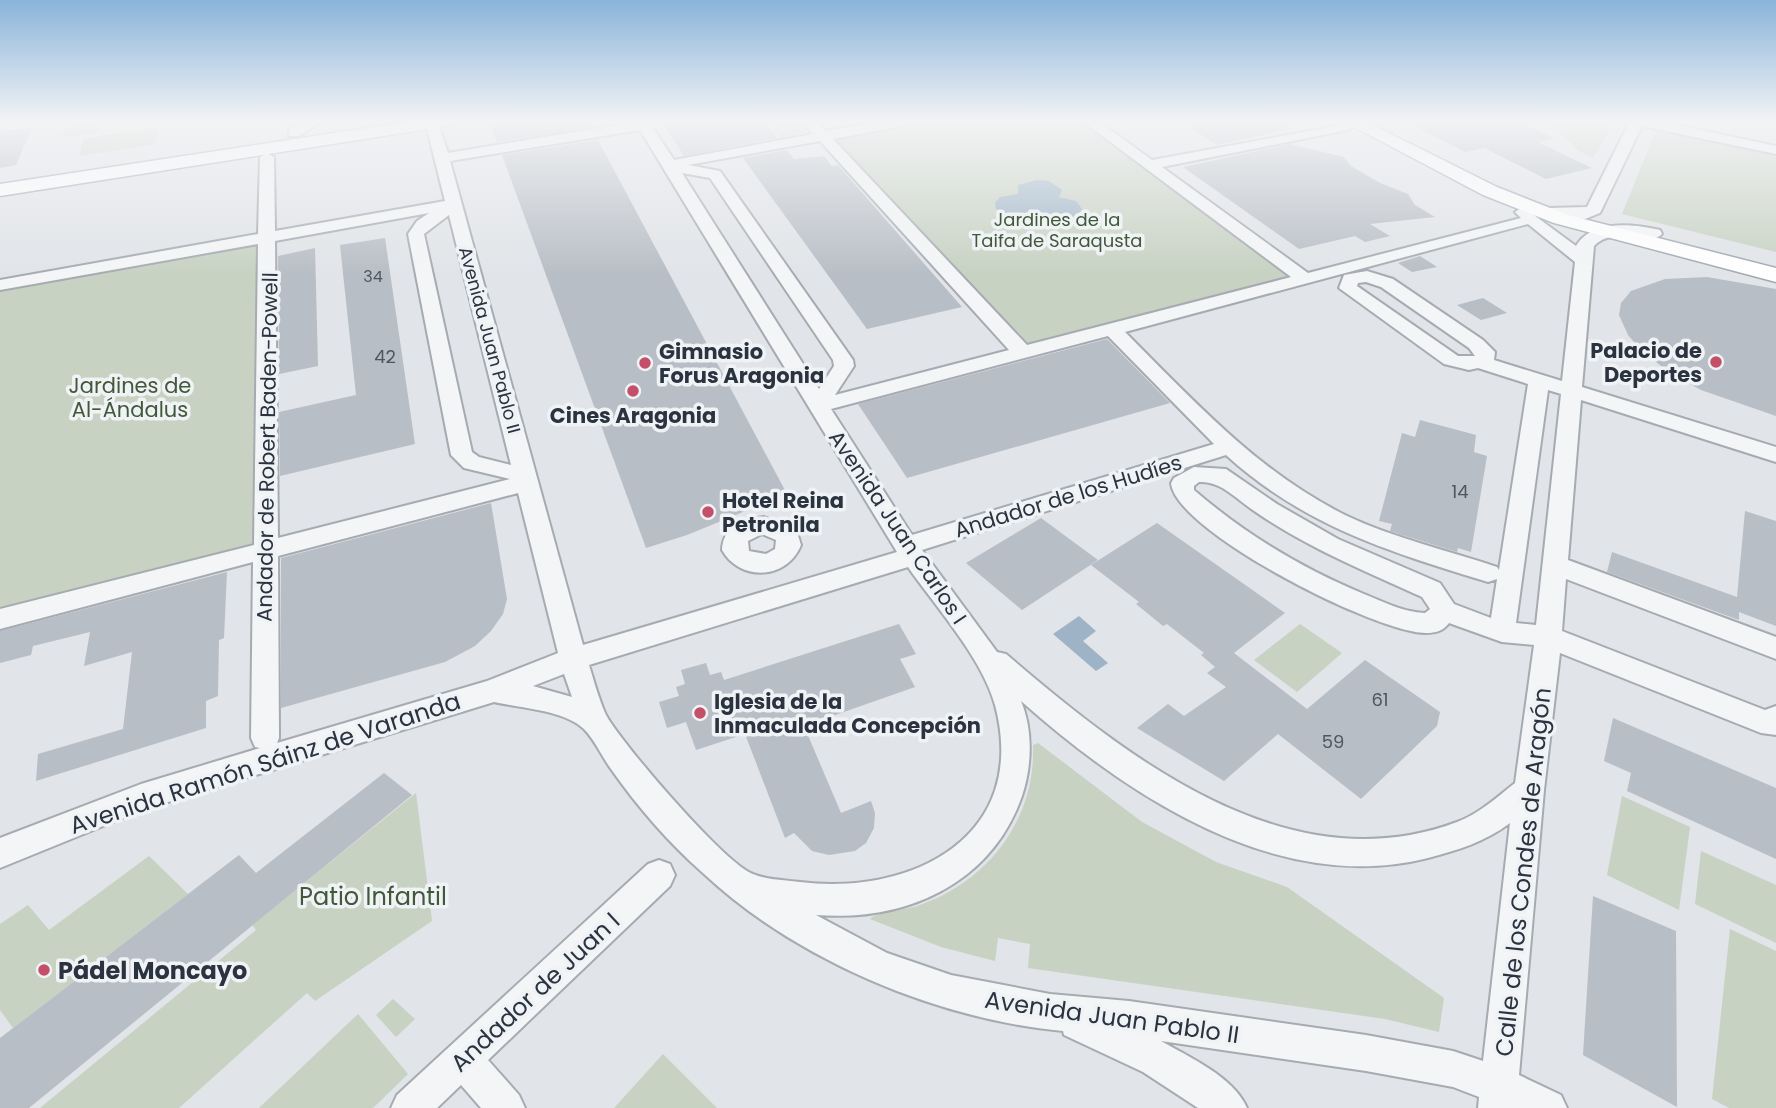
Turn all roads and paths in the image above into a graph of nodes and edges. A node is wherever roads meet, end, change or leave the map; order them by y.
1 (41, 172) edge
2 (113, 172) edge
3 (267, 172) edge
4 (446, 172) edge
5 (674, 172) edge
6 (702, 172) edge
7 (855, 172) edge
8 (1159, 172) edge
9 (1450, 172) edge
10 (1477, 172) edge
11 (1613, 172) edge
12 (0, 178) edge
13 (0, 190) edge
14 (1490, 191) junction
15 (454, 204) junction
16 (1549, 213) junction
17 (1586, 214) junction
18 (1521, 223) dead end
19 (1606, 232) junction
20 (1654, 233) junction
21 (268, 237) junction
22 (1583, 260) junction
23 (1776, 264) edge
24 (1776, 275) edge
25 (1305, 279) junction
26 (0, 285) edge
27 (1111, 329) junction
28 (1022, 352) junction
29 (1481, 362) junction
30 (1539, 381) junction
31 (1569, 390) junction
32 (817, 405) junction
33 (1231, 446) junction
34 (1776, 456) edge
35 (528, 479) junction
36 (265, 551) junction
37 (909, 551) junction
38 (778, 560) dead end
39 (1553, 564) junction
40 (1488, 573) dead end
41 (801, 590) junction
42 (1444, 611) junction
43 (0, 619) edge
44 (1502, 632) junction
45 (1546, 636) junction
46 (981, 648) junction
47 (1776, 648) edge
48 (573, 659) junction
49 (492, 691) junction
50 (1776, 718) edge
51 (594, 720) junction
52 (265, 738) dead end
53 (1529, 790) junction
54 (0, 853) edge
55 (659, 875) dead end
56 (746, 889) junction
57 (1050, 1012) junction
58 (463, 1060) junction
59 (1498, 1097) edge
60 (410, 1108) edge
61 (506, 1108) edge
62 (1228, 1108) edge
63 (1548, 1108) edge

1 - 12 main road
2 - 13 main road
3 - 21 street, Andador de Robert Baden-Powell
4 - 15 street, Avenida Juan Pablo II
5 - 32 street, Avenida Juan Carlos I
6 - 32 street
7 - 28 street
8 - 25 street
9 - 14 main road
10 - 17 main road
11 - 17 street
14 - 16 main road
14 - 22 street
15 - 21 street
15 - 35 street, Avenida Juan Pablo II
15 - 35 street
16 - 17 street
16 - 19 main road
17 - 20 main road
18 - 25 street
19 - 20 street
19 - 22 street, Calle de los Condes de Aragón
19 - 24 main road
20 - 23 main road
21 - 26 street
21 - 36 street, Andador de Robert Baden-Powell
22 - 31 street, Calle de los Condes de Aragón
25 - 27 street
27 - 28 street
27 - 33 street
28 - 32 street
29 - 29 street
29 - 30 street
30 - 31 street
30 - 44 street
31 - 34 street
31 - 39 street, Calle de los Condes de Aragón
32 - 37 street, Avenida Juan Carlos I
33 - 37 street, Andador de los Hudíes
33 - 40 street
35 - 36 street
35 - 48 street, Avenida Juan Pablo II
36 - 43 street
36 - 52 street, Andador de Robert Baden-Powell
37 - 41 street, Avenida Ramón Sáinz de Varanda
37 - 46 street, Avenida Juan Carlos I
38 - 41 street
39 - 45 street, Calle de los Condes de Aragón
39 - 47 street
41 - 48 street, Avenida Ramón Sáinz de Varanda
42 - 42 street
42 - 44 street
44 - 45 street
45 - 50 street
45 - 53 street, Calle de los Condes de Aragón
46 - 53 street, Avenida Juan Carlos I
46 - 56 street, Avenida Juan Carlos I
48 - 49 street, Avenida Ramón Sáinz de Varanda
48 - 51 street, Avenida Juan Pablo II
49 - 51 street, Avenida Ramón Sáinz de Varanda
49 - 54 street, Avenida Ramón Sáinz de Varanda
51 - 56 street, Avenida Juan Pablo II
53 - 59 street, Calle de los Condes de Aragón
55 - 58 street, Andador de Juan I
56 - 57 street, Avenida Juan Pablo II
57 - 59 street, Avenida Juan Pablo II
57 - 62 street
58 - 60 street, Andador de Juan I
58 - 61 street
59 - 63 street, Avenida Juan Pablo II

